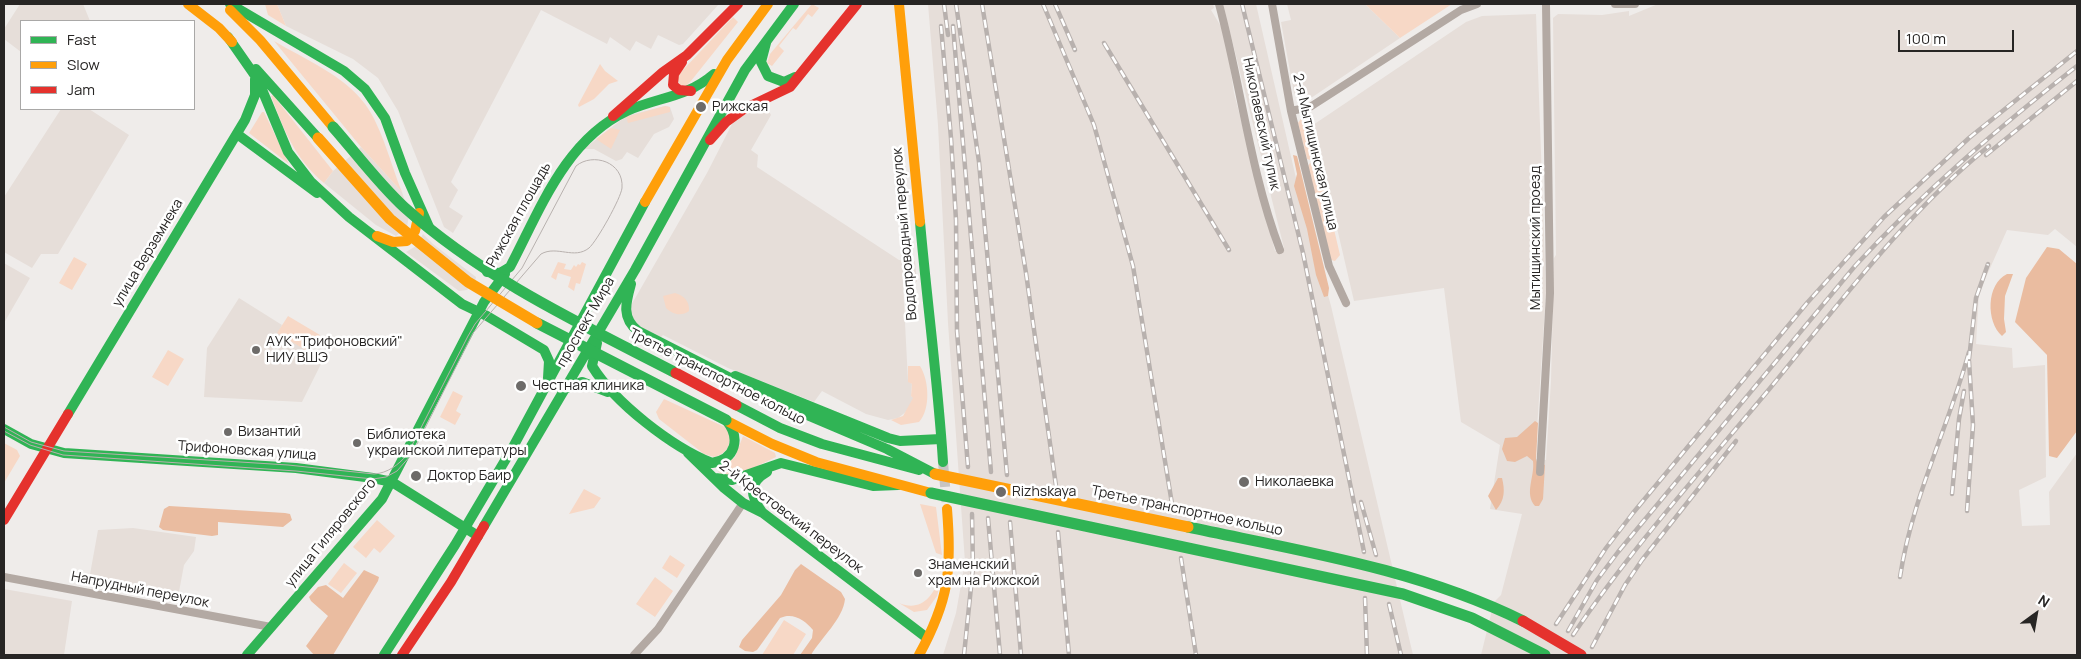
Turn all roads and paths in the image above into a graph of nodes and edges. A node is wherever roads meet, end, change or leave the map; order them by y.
1 (188, 4) edge
2 (224, 4) edge
3 (230, 4) edge
4 (738, 4) edge
5 (768, 4) edge
6 (794, 4) edge
7 (889, 4) edge
8 (898, 4) edge
9 (1219, 4) edge
10 (1272, 4) edge
11 (1476, 4) edge
12 (1546, 4) edge
13 (1616, 4) edge
14 (1635, 4) edge
15 (858, 5) edge
16 (900, 18) junction
17 (772, 30) junction
18 (228, 37) junction
19 (687, 55) junction
20 (727, 60) junction
21 (250, 67) junction
22 (807, 67) junction
23 (699, 88) junction
24 (1291, 111) junction
25 (607, 121) junction
26 (237, 134) junction
27 (701, 152) junction
28 (418, 206) junction
29 (349, 217) junction
30 (369, 232) junction
31 (1280, 250) dead end
32 (510, 267) junction
33 (635, 270) junction
34 (1346, 303) dead end
35 (478, 312) junction
36 (601, 327) junction
37 (714, 370) junction
38 (547, 385) junction
39 (564, 389) junction
40 (617, 397) junction
41 (726, 420) junction
42 (4, 429) edge
43 (941, 439) junction
44 (48, 449) junction
45 (684, 449) junction
46 (942, 462) tunnel mouth
47 (809, 471) junction
48 (1540, 472) dead end
49 (935, 474) junction
50 (709, 475) junction
51 (392, 482) junction
52 (900, 486) junction
53 (744, 503) junction
54 (947, 509) tunnel mouth
55 (763, 513) junction
56 (4, 520) edge
57 (465, 528) junction
58 (478, 536) junction
59 (4, 577) edge
60 (271, 627) junction
61 (927, 638) junction
62 (247, 655) edge
63 (384, 655) edge
64 (402, 655) edge
65 (634, 655) edge
66 (919, 655) edge
67 (1545, 655) edge
68 (1581, 655) edge

1 - 18 main road
2 - 49 main road, Третье транспортное кольцо, bridge
3 - 28 main road
4 - 19 main road
5 - 20 main road, проспект Мира
6 - 17 main road, проспект Мира
7 - 16 main road
8 - 16 main road, Водопроводный переулок
9 - 31 street, Николаевский тупик
10 - 24 street, 2-я Мытищинская улица
11 - 24 street
12 - 48 street, Мытищинский проезд
13 - 14 street
15 - 22 main road
16 - 43 main road, Водопроводный переулок
17 - 22 main road
17 - 27 main road, проспект Мира
18 - 21 main road
18 - 41 main road, bridge
19 - 23 main road
19 - 25 main road
20 - 23 main road
20 - 38 main road, проспект Мира
21 - 26 main road, улица Верземнека
21 - 29 main road
22 - 27 main road
23 - 25 main road
24 - 34 street, 2-я Мытищинская улица
25 - 32 main road, Рижская площадь
26 - 29 main road
26 - 44 main road, улица Верземнека
27 - 33 main road, проспект Мира
28 - 30 main road
28 - 32 main road
29 - 30 main road
30 - 35 main road
32 - 35 main road, Рижская площадь
33 - 36 main road, проспект Мира
33 - 37 main road
35 - 38 main road
35 - 51 main road, улица Гиляровского
36 - 39 main road, проспект Мира
36 - 40 main road, 2-й Крестовский переулок
37 - 43 main road
37 - 49 main road
38 - 57 main road, проспект Мира
39 - 40 main road, 2-й Крестовский переулок
39 - 58 main road, проспект Мира
40 - 45 main road, 2-й Крестовский переулок
41 - 45 main road
41 - 52 main road
42 - 44 main road, Трифоновская улица
43 - 46 main road, Водопроводный переулок
44 - 51 main road, Трифоновская улица
44 - 56 main road, улица Верземнека
45 - 50 main road, 2-й Крестовский переулок
47 - 50 main road
47 - 52 main road
47 - 55 main road
49 - 68 main road, Третье транспортное кольцо, bridge
50 - 53 main road, 2-й Крестовский переулок
51 - 57 main road, Трифоновская улица
51 - 60 main road, улица Гиляровского
52 - 67 main road, bridge
53 - 55 main road, 2-й Крестовский переулок
53 - 65 street
54 - 61 main road
55 - 61 main road, 2-й Крестовский переулок
57 - 58 main road, Трифоновская улица
57 - 63 main road, проспект Мира
58 - 64 main road, проспект Мира
59 - 60 street, Напрудный переулок
60 - 62 main road, улица Гиляровского
61 - 66 main road

